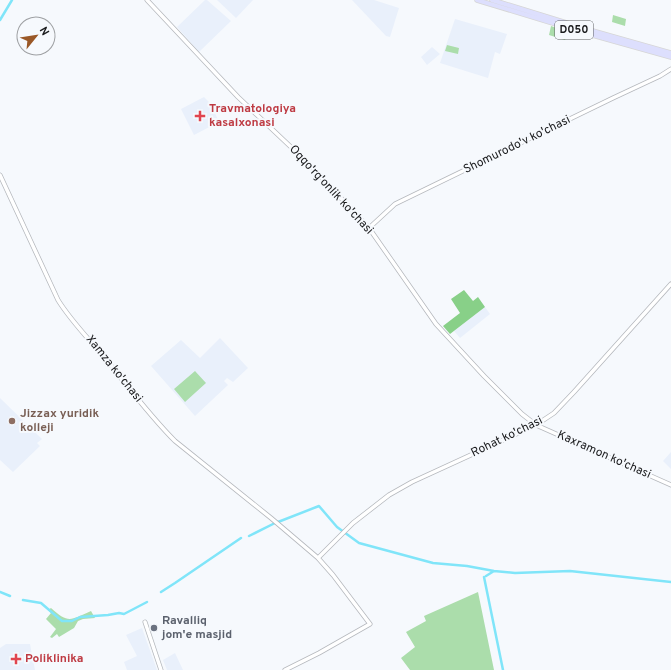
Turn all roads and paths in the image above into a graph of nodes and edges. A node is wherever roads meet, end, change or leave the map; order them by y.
1 (147, 0) edge
2 (477, 0) edge
3 (492, 0) edge
4 (515, 10) junction
5 (671, 53) edge
6 (671, 57) edge
7 (671, 69) edge
8 (0, 175) edge
9 (369, 228) junction
10 (671, 284) edge
11 (536, 425) junction
12 (671, 485) edge
13 (318, 558) junction
14 (144, 622) dead end
15 (161, 670) edge
16 (285, 670) edge

1 - 9 street, Oqqo'rg'onlik ko'chasi
2 - 4 main road, D050
3 - 4 main road, D050
4 - 5 main road, D050
4 - 6 main road, D050
7 - 9 street, Shomurodo'v ko'chasi
8 - 13 street, Xamza ko'chasi
9 - 11 street, Oqqo'rg'onlik ko'chasi
10 - 11 street, Rohat ko'chasi
11 - 12 street, Kaxramon ko'chasi
11 - 13 street, Rohat ko'chasi
13 - 16 street, Xamza ko'chasi
14 - 15 street

